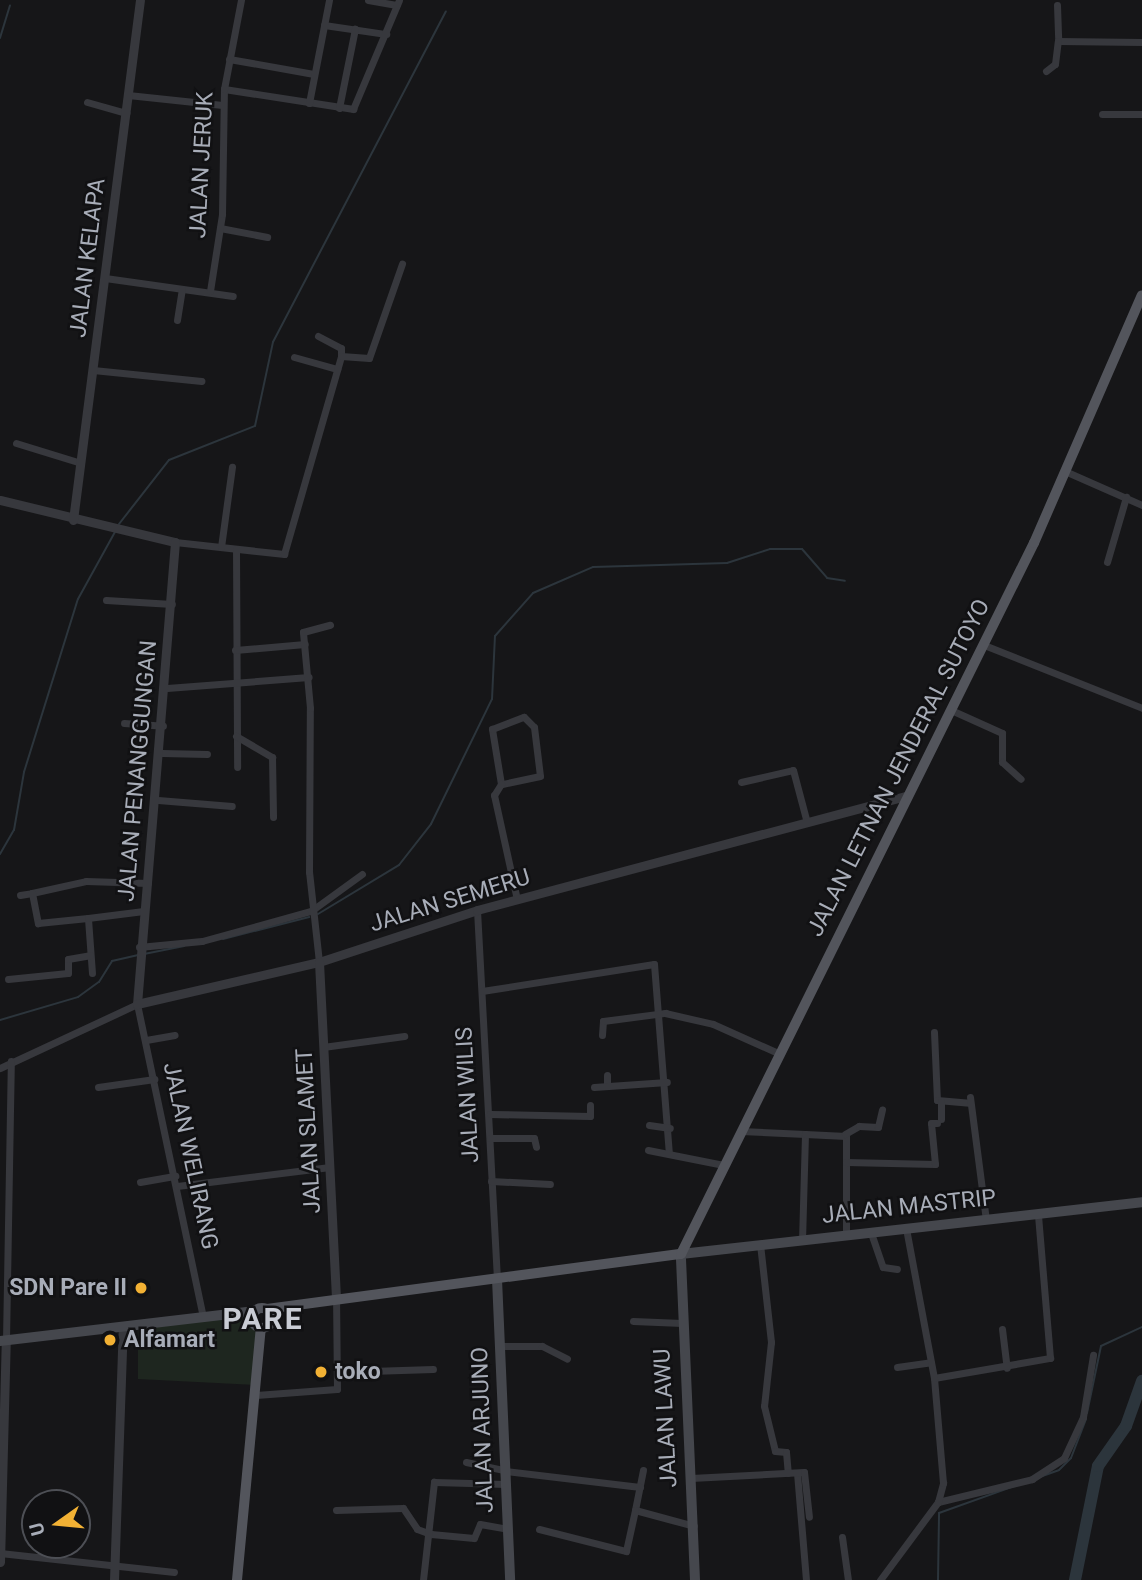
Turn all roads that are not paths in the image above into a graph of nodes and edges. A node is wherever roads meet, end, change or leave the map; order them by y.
1 (140, 0) edge
2 (241, 0) edge
3 (329, 0) edge
4 (368, 0) edge
5 (398, 2) edge
6 (1057, 5) dead end
7 (324, 25) junction
8 (355, 29) junction
9 (386, 34) junction
10 (1058, 41) junction
11 (1142, 42) edge
12 (229, 59) junction
13 (1046, 71) dead end
14 (314, 74) junction
15 (224, 89) junction
16 (128, 95) junction
17 (87, 102) dead end
18 (309, 103) junction
19 (222, 105) junction
20 (339, 108) junction
21 (126, 113) junction
22 (1102, 114) dead end
23 (1142, 114) edge
24 (220, 228) junction
25 (267, 237) dead end
26 (402, 264) dead end
27 (105, 278) junction
28 (182, 289) junction
29 (210, 291) junction
30 (1142, 295) edge
31 (233, 296) dead end
32 (177, 320) dead end
33 (318, 336) dead end
34 (341, 356) junction
35 (294, 357) dead end
36 (337, 369) junction
37 (93, 370) junction
38 (201, 381) dead end
39 (16, 443) dead end
40 (80, 463) junction
41 (232, 467) dead end
42 (1067, 471) junction
43 (1126, 497) junction
44 (0, 500) edge
45 (1142, 505) edge
46 (73, 520) junction
47 (175, 542) junction
48 (221, 547) junction
49 (236, 550) junction
50 (1107, 562) dead end
51 (106, 600) dead end
52 (172, 604) junction
53 (330, 625) dead end
54 (305, 644) junction
55 (984, 645) junction
56 (235, 650) junction
57 (309, 677) junction
58 (235, 684) junction
59 (167, 688) junction
60 (1142, 708) edge
61 (951, 710) junction
62 (124, 723) dead end
63 (164, 727) junction
64 (236, 736) junction
65 (162, 752) junction
66 (207, 754) dead end
67 (237, 767) dead end
68 (1021, 779) dead end
69 (741, 782) dead end
70 (501, 784) junction
71 (908, 794) junction
72 (158, 800) junction
73 (232, 806) dead end
74 (273, 817) dead end
75 (806, 819) junction
76 (362, 874) dead end
77 (148, 883) junction
78 (32, 893) junction
79 (20, 895) dead end
80 (517, 900) junction
81 (477, 910) junction
82 (144, 911) junction
83 (312, 915) junction
84 (88, 918) junction
85 (138, 948) junction
86 (90, 955) junction
87 (319, 962) junction
88 (92, 973) dead end
89 (8, 979) dead end
90 (482, 991) junction
91 (137, 1004) junction
92 (660, 1012) junction
93 (934, 1032) dead end
94 (603, 1034) dead end
95 (176, 1035) dead end
96 (404, 1036) dead end
97 (146, 1040) junction
98 (324, 1047) junction
99 (780, 1054) junction
100 (11, 1062) junction
101 (0, 1068) edge
102 (607, 1075) dead end
103 (154, 1079) junction
104 (667, 1082) junction
105 (607, 1086) junction
106 (98, 1087) dead end
107 (594, 1087) dead end
108 (941, 1102) junction
109 (590, 1105) dead end
110 (882, 1109) dead end
111 (490, 1114) junction
112 (649, 1125) dead end
113 (670, 1128) junction
114 (741, 1131) junction
115 (805, 1134) junction
116 (845, 1134) junction
117 (490, 1138) junction
118 (536, 1147) dead end
119 (648, 1150) dead end
120 (669, 1153) junction
121 (846, 1162) junction
122 (724, 1165) junction
123 (330, 1167) junction
124 (174, 1176) junction
125 (491, 1181) junction
126 (140, 1182) dead end
127 (550, 1184) dead end
128 (177, 1186) junction
129 (1142, 1202) edge
130 (1038, 1214) junction
131 (985, 1220) junction
132 (4, 1222) edge
133 (692, 1229) junction
134 (906, 1229) junction
135 (871, 1233) junction
136 (846, 1235) junction
137 (802, 1239) junction
138 (760, 1244) junction
139 (681, 1254) junction
140 (655, 1258) junction
141 (897, 1269) dead end
142 (497, 1279) junction
143 (336, 1298) junction
144 (267, 1309) junction
145 (255, 1311) junction
146 (203, 1316) junction
147 (633, 1321) dead end
148 (682, 1323) junction
149 (123, 1326) junction
150 (261, 1328) junction
151 (1002, 1329) dead end
152 (3, 1341) edge
153 (500, 1346) junction
154 (1093, 1355) dead end
155 (567, 1359) dead end
156 (931, 1362) junction
157 (897, 1367) dead end
158 (1007, 1368) junction
159 (433, 1369) dead end
160 (339, 1372) junction
161 (934, 1378) junction
162 (256, 1395) junction
163 (1, 1414) edge
164 (467, 1462) dead end
165 (505, 1470) junction
166 (643, 1471) dead end
167 (788, 1473) junction
168 (797, 1473) junction
169 (691, 1478) junction
170 (506, 1484) junction
171 (640, 1487) junction
172 (938, 1502) junction
173 (336, 1510) dead end
174 (635, 1510) junction
175 (1, 1513) edge
176 (809, 1517) dead end
177 (694, 1526) junction
178 (508, 1529) junction
179 (539, 1529) dead end
180 (430, 1534) junction
181 (842, 1537) dead end
182 (0, 1553) edge
183 (0, 1562) edge
184 (115, 1563) junction
185 (174, 1572) dead end
186 (114, 1580) edge
187 (237, 1580) edge
188 (244, 1580) edge
189 (423, 1580) edge
190 (510, 1580) edge
191 (695, 1580) edge
192 (806, 1580) edge
193 (848, 1580) edge
194 (880, 1580) edge

1 - 16 street, JALAN KELAPA
2 - 12 street, JALAN JERUK
3 - 7 street
4 - 5 street
5 - 9 street
6 - 10 street
7 - 8 street
7 - 14 street
8 - 9 street
8 - 20 street
9 - 20 street
10 - 11 street
10 - 13 street
12 - 14 street
12 - 15 street, JALAN JERUK
14 - 18 street
15 - 18 street
15 - 19 street, JALAN JERUK
16 - 19 street
16 - 21 street, JALAN KELAPA
17 - 21 street
18 - 20 street
19 - 24 street, JALAN JERUK
21 - 27 street, JALAN KELAPA
22 - 23 street
24 - 25 street
24 - 29 street, JALAN JERUK
26 - 34 street
27 - 28 street
27 - 37 street, JALAN KELAPA
28 - 29 street
28 - 32 street
29 - 31 street
30 - 42 main road, JALAN LETNAN JENDERAL SUTOYO
33 - 34 street
34 - 36 street
35 - 36 street
36 - 49 street
37 - 38 street
37 - 40 street, JALAN KELAPA
39 - 40 street
40 - 46 street, JALAN KELAPA
41 - 48 street
42 - 43 street
42 - 55 main road, JALAN LETNAN JENDERAL SUTOYO
43 - 45 street
43 - 50 street
44 - 46 street
46 - 47 street
47 - 48 street
47 - 52 street, JALAN PENANGGUNGAN
48 - 49 street
49 - 56 street
51 - 52 street
52 - 59 street, JALAN PENANGGUNGAN
53 - 54 street
54 - 56 street
54 - 57 street
55 - 60 street
55 - 61 main road, JALAN LETNAN JENDERAL SUTOYO
56 - 58 street
57 - 58 street
57 - 83 street
58 - 59 street
58 - 64 street
59 - 63 street, JALAN PENANGGUNGAN
61 - 68 street
61 - 71 main road, JALAN LETNAN JENDERAL SUTOYO
62 - 63 street
63 - 65 street, JALAN PENANGGUNGAN
64 - 67 street
64 - 74 street
65 - 66 street
65 - 72 street, JALAN PENANGGUNGAN
69 - 75 street
70 - 70 street
70 - 80 street
71 - 75 street, JALAN SEMERU
71 - 99 main road, JALAN LETNAN JENDERAL SUTOYO
72 - 73 street
72 - 77 street, JALAN PENANGGUNGAN
75 - 80 street, JALAN SEMERU
76 - 83 street
77 - 78 street
77 - 82 street, JALAN PENANGGUNGAN
78 - 79 street
78 - 84 street
80 - 81 street, JALAN SEMERU
81 - 87 street, JALAN SEMERU
81 - 90 street, JALAN WILIS
82 - 84 street
82 - 85 street, JALAN PENANGGUNGAN
83 - 85 street
83 - 87 street
84 - 86 street
85 - 91 street, JALAN PENANGGUNGAN
86 - 88 street
86 - 89 street
87 - 91 street, JALAN SEMERU
87 - 98 street, JALAN SLAMET
90 - 92 street
90 - 111 street, JALAN WILIS
91 - 97 street, JALAN WELIRANG
91 - 100 street, JALAN SEMERU
92 - 94 street
92 - 99 street
92 - 104 street
93 - 108 street
95 - 97 street
96 - 98 street
97 - 103 street, JALAN WELIRANG
98 - 123 street, JALAN SLAMET
99 - 114 main road, JALAN LETNAN JENDERAL SUTOYO
100 - 101 street, JALAN SEMERU
100 - 132 street
102 - 105 street
103 - 106 street
103 - 124 street, JALAN WELIRANG
104 - 105 street
104 - 113 street
105 - 107 street
108 - 121 street
108 - 131 street
109 - 111 street
110 - 116 street
111 - 117 street, JALAN WILIS
112 - 113 street
113 - 120 street
114 - 115 street
114 - 122 main road, JALAN LETNAN JENDERAL SUTOYO
115 - 116 street
115 - 137 street
116 - 121 street
117 - 118 street
117 - 125 street, JALAN WILIS
119 - 120 street
120 - 122 street
121 - 136 street
122 - 133 main road, JALAN LETNAN JENDERAL SUTOYO
123 - 128 street
123 - 143 street, JALAN SLAMET
124 - 126 street
124 - 128 street, JALAN WELIRANG
125 - 127 street
125 - 142 street, JALAN WILIS
128 - 146 street, JALAN WELIRANG
129 - 130 main road, JALAN MASTRIP
130 - 131 main road, JALAN MASTRIP
130 - 158 street
131 - 134 main road, JALAN MASTRIP
132 - 152 street
133 - 139 main road, JALAN LETNAN JENDERAL SUTOYO
133 - 140 main road
134 - 135 main road, JALAN MASTRIP
134 - 156 street
135 - 136 main road, JALAN MASTRIP
135 - 141 street
136 - 137 main road, JALAN MASTRIP
137 - 138 main road, JALAN MASTRIP
138 - 139 main road, JALAN MASTRIP
138 - 167 street
139 - 140 main road
139 - 148 main road, JALAN LAWU
140 - 142 main road
142 - 143 main road
142 - 153 main road, JALAN ARJUNO
143 - 144 main road
143 - 160 street
144 - 145 main road
144 - 150 main road
145 - 146 main road
145 - 150 main road
146 - 149 main road
147 - 148 street
148 - 169 main road, JALAN LAWU
149 - 152 main road
149 - 184 street
150 - 162 main road
151 - 158 street
152 - 163 street
153 - 155 street
153 - 165 main road, JALAN ARJUNO
154 - 172 street
156 - 157 street
156 - 161 street
158 - 161 street
159 - 160 street
160 - 162 street
161 - 172 street
162 - 187 main road
163 - 175 street
164 - 165 street
165 - 170 main road, JALAN ARJUNO
165 - 171 street
166 - 171 street
167 - 168 street
167 - 169 street
168 - 176 street
168 - 192 street
169 - 177 main road, JALAN LAWU
170 - 178 main road, JALAN ARJUNO
170 - 180 street
171 - 174 street
172 - 194 street
173 - 180 street
174 - 177 street
174 - 179 street
175 - 182 street
177 - 191 main road, JALAN LAWU
178 - 180 street
178 - 190 main road, JALAN ARJUNO
180 - 189 street
181 - 193 street
182 - 183 street
182 - 184 street
184 - 185 street
184 - 186 street
187 - 188 main road

